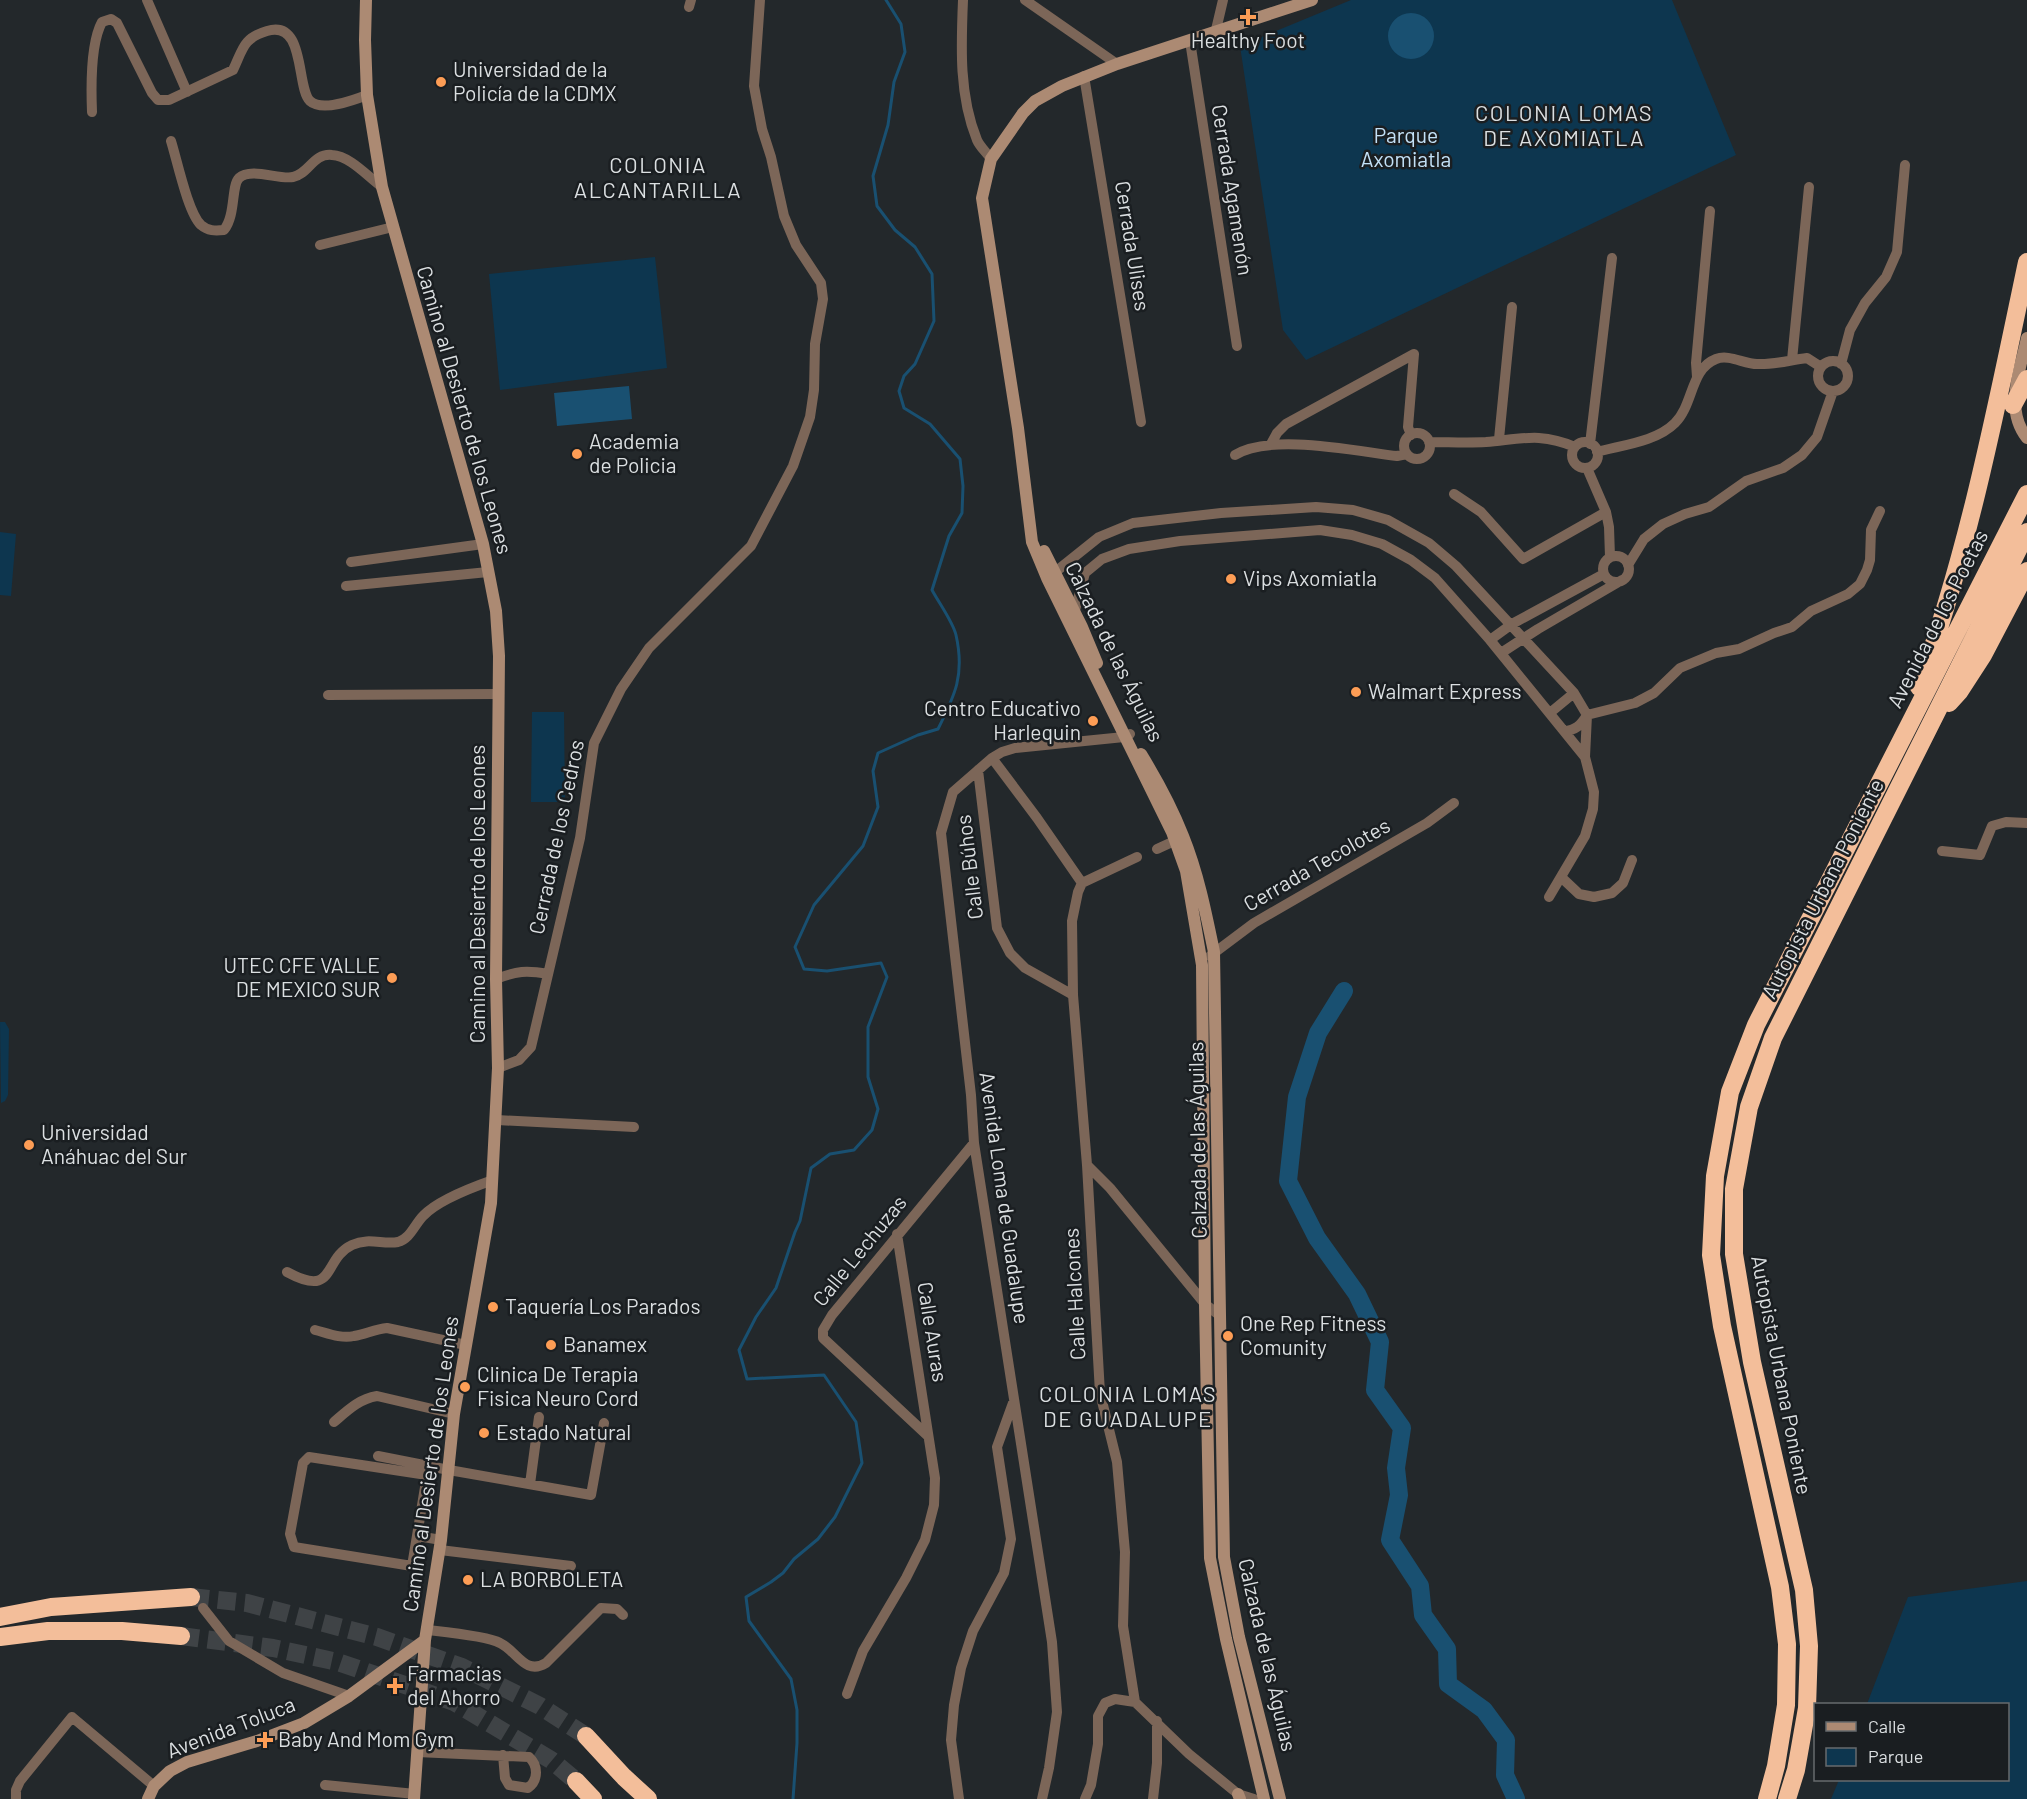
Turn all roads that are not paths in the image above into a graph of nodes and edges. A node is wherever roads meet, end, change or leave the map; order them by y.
1 (147, 0) edge
2 (366, 0) edge
3 (760, 0) edge
4 (963, 0) edge
5 (1025, 0) edge
6 (1223, 0) edge
7 (1312, 0) edge
8 (1215, 34) junction
9 (1190, 41) junction
10 (1117, 64) junction
11 (1083, 76) junction
12 (187, 92) junction
13 (367, 95) junction
14 (92, 112) dead end
15 (171, 141) dead end
16 (992, 159) junction
17 (1905, 165) dead end
18 (382, 187) junction
19 (1809, 187) dead end
20 (1710, 211) dead end
21 (393, 227) junction
22 (320, 245) dead end
23 (1612, 258) dead end
24 (2027, 262) edge
25 (1512, 307) dead end
26 (2027, 338) edge
27 (1237, 346) dead end
28 (1791, 360) junction
29 (1841, 364) junction
30 (1821, 367) junction
31 (2024, 376) edge
32 (1697, 377) junction
33 (1833, 391) junction
34 (2013, 405) joint
35 (1141, 422) dead end
36 (1411, 435) junction
37 (2027, 438) edge
38 (1499, 440) junction
39 (1429, 442) junction
40 (1271, 444) junction
41 (1575, 447) junction
42 (1594, 448) junction
43 (1407, 454) junction
44 (1235, 455) dead end
45 (1587, 468) junction
46 (2027, 488) edge
47 (1454, 494) dead end
48 (2023, 501) edge
49 (1880, 511) dead end
50 (1606, 512) junction
51 (1030, 514) junction
52 (2027, 532) edge
53 (483, 544) junction
54 (1074, 555) junction
55 (1610, 558) junction
56 (351, 562) dead end
57 (1628, 565) junction
58 (2027, 571) edge
59 (488, 572) junction
60 (1054, 573) junction
61 (1084, 573) junction
62 (1604, 574) junction
63 (1622, 580) junction
64 (346, 586) dead end
65 (1074, 614) junction
66 (1529, 615) junction
67 (1512, 624) junction
68 (1538, 629) junction
69 (1524, 637) junction
70 (1490, 640) junction
71 (1501, 653) junction
72 (1574, 693) junction
73 (328, 694) dead end
74 (498, 694) junction
75 (1937, 710) junction
76 (1551, 712) junction
77 (1587, 715) junction
78 (1564, 731) junction
79 (1127, 736) junction
80 (1585, 757) junction
81 (992, 758) junction
82 (1890, 765) junction
83 (978, 770) junction
84 (1454, 803) dead end
85 (2027, 823) edge
86 (1179, 839) junction
87 (1157, 849) dead end
88 (1942, 851) dead end
89 (1137, 857) dead end
90 (1632, 860) dead end
91 (1561, 877) junction
92 (1082, 883) junction
93 (1549, 897) dead end
94 (1214, 952) junction
95 (1202, 965) junction
96 (548, 974) junction
97 (496, 979) junction
98 (1073, 995) junction
99 (498, 1068) junction
100 (497, 1120) junction
101 (634, 1126) dead end
102 (974, 1143) junction
103 (1087, 1165) junction
104 (493, 1180) junction
105 (897, 1234) junction
106 (287, 1272) dead end
107 (1205, 1304) junction
108 (1219, 1315) junction
109 (315, 1330) dead end
110 (466, 1345) junction
111 (1013, 1402) junction
112 (454, 1414) junction
113 (539, 1417) dead end
114 (334, 1422) dead end
115 (604, 1424) dead end
116 (928, 1437) junction
117 (378, 1456) dead end
118 (449, 1470) junction
119 (530, 1484) junction
120 (418, 1536) junction
121 (441, 1545) junction
122 (570, 1566) dead end
123 (197, 1602) joint
124 (623, 1615) dead end
125 (0, 1617) edge
126 (426, 1635) junction
127 (181, 1636) tunnel mouth
128 (0, 1637) edge
129 (847, 1694) dead end
130 (349, 1695) junction
131 (1136, 1702) junction
132 (1157, 1721) junction
133 (586, 1736) tunnel mouth
134 (417, 1752) junction
135 (503, 1755) dead end
136 (576, 1781) tunnel mouth
137 (325, 1785) dead end
138 (154, 1786) junction
139 (414, 1796) edge
140 (1239, 1796) edge
141 (16, 1799) edge
142 (148, 1799) edge
143 (593, 1799) edge
144 (648, 1799) edge
145 (958, 1799) edge
146 (1042, 1799) edge
147 (1085, 1799) edge
148 (1153, 1799) edge
149 (1254, 1799) edge
150 (1264, 1799) edge
151 (1280, 1799) edge
152 (1767, 1799) edge
153 (1787, 1799) edge

1 - 12 street
2 - 13 main road, Camino al Desierto de los Leones
3 - 96 street, Cerrada de los Cedros
4 - 16 street
5 - 10 street
6 - 8 street
7 - 8 main road, Calzada de las Águilas
8 - 9 main road, Calzada de las Águilas
9 - 10 main road, Calzada de las Águilas
9 - 27 street, Cerrada Agamenón
10 - 11 main road, Calzada de las Águilas
11 - 16 main road, Calzada de las Águilas
11 - 35 street, Cerrada Ulises
12 - 13 street
12 - 14 street
13 - 18 main road, Camino al Desierto de los Leones
15 - 18 street
16 - 51 main road, Calzada de las Águilas
17 - 29 street
18 - 21 main road, Camino al Desierto de los Leones
19 - 28 street
20 - 32 street
21 - 22 street
21 - 53 main road, Camino al Desierto de los Leones
23 - 42 street
24 - 82 highway
25 - 38 street
26 - 31 main road
28 - 30 street
28 - 32 street
29 - 30 street
29 - 33 street
30 - 33 street
31 - 34 highway
32 - 42 street
33 - 57 street
34 - 37 main road
36 - 39 street
36 - 40 street
36 - 43 street
38 - 39 street
38 - 41 street
39 - 43 street
40 - 43 street
40 - 44 street
41 - 42 street
41 - 45 street
42 - 45 street
45 - 50 street
46 - 48 highway, Avenida de los Poetas
47 - 50 street
48 - 82 highway, Avenida de los Poetas
49 - 77 street
50 - 55 street
51 - 60 main road, Calzada de las Águilas
51 - 79 main road, Calzada de las Águilas
52 - 75 highway, Avenida de los Poetas
53 - 56 street
53 - 59 main road, Camino al Desierto de los Leones
54 - 60 street
54 - 61 street
54 - 67 street
55 - 57 street
55 - 62 street
57 - 63 street
58 - 75 highway
59 - 64 street
59 - 74 main road, Camino al Desierto de los Leones
60 - 65 main road, Calzada de las Águilas
61 - 65 street
61 - 70 street
62 - 63 street
62 - 66 street
63 - 68 street
65 - 79 main road, Calzada de las Águilas
66 - 67 street
66 - 68 street
67 - 69 street
67 - 70 street
68 - 69 street
69 - 71 street
69 - 72 street
70 - 71 street
71 - 76 street
72 - 76 street
72 - 77 street
73 - 74 street
74 - 97 main road, Camino al Desierto de los Leones
75 - 153 highway, Autopista Urbana Poniente
76 - 78 street
77 - 78 street
77 - 80 street
78 - 80 street
79 - 81 street, Avenida Loma de Guadalupe
79 - 86 main road, Calzada de las Águilas
80 - 91 street
81 - 83 street, Avenida Loma de Guadalupe
81 - 92 street
82 - 152 highway, Autopista Urbana Poniente
83 - 98 street, Calle Búhos
83 - 102 street, Avenida Loma de Guadalupe
84 - 94 street, Cerrada Tecolotes
85 - 88 street
86 - 87 street
86 - 94 main road, Calzada de las Águilas
86 - 95 main road, Calzada de las Águilas
89 - 92 street
90 - 91 street
91 - 93 street
92 - 98 street, Calle Halcones
94 - 95 street, Cerrada Tecolotes
94 - 108 main road, Calzada de las Águilas
95 - 107 main road, Calzada de las Águilas
96 - 97 street
96 - 99 street, Cerrada de los Cedros
97 - 99 main road, Camino al Desierto de los Leones
98 - 103 street, Calle Halcones
99 - 100 main road, Camino al Desierto de los Leones
100 - 101 street
100 - 104 main road, Camino al Desierto de los Leones
102 - 105 street, Calle Lechuzas
102 - 111 street, Avenida Loma de Guadalupe
103 - 107 street
103 - 131 street, Calle Halcones
104 - 106 street
104 - 110 main road, Camino al Desierto de los Leones
105 - 116 street, Calle Auras
105 - 116 street, Calle Lechuzas
107 - 108 street
107 - 150 main road, Calzada de las Águilas
108 - 151 main road, Calzada de las Águilas
109 - 110 street
110 - 112 main road, Camino al Desierto de los Leones
111 - 145 street
111 - 146 street, Avenida Loma de Guadalupe
112 - 114 street
112 - 118 main road, Camino al Desierto de los Leones
113 - 119 street
115 - 119 street
116 - 129 street
117 - 118 street
118 - 119 street
118 - 121 main road, Camino al Desierto de los Leones
120 - 120 street
120 - 121 street
121 - 122 street
121 - 126 main road, Camino al Desierto de los Leones
123 - 125 highway
123 - 130 street
124 - 126 street
126 - 130 main road, Avenida Toluca
126 - 134 main road, Camino al Desierto de los Leones
127 - 128 highway
130 - 138 main road, Avenida Toluca
131 - 132 street
131 - 147 street
132 - 140 street
132 - 148 street
133 - 144 highway
134 - 135 street
134 - 139 main road, Camino al Desierto de los Leones
136 - 143 highway
137 - 139 street
138 - 141 street
138 - 142 main road, Avenida Toluca
140 - 149 street

